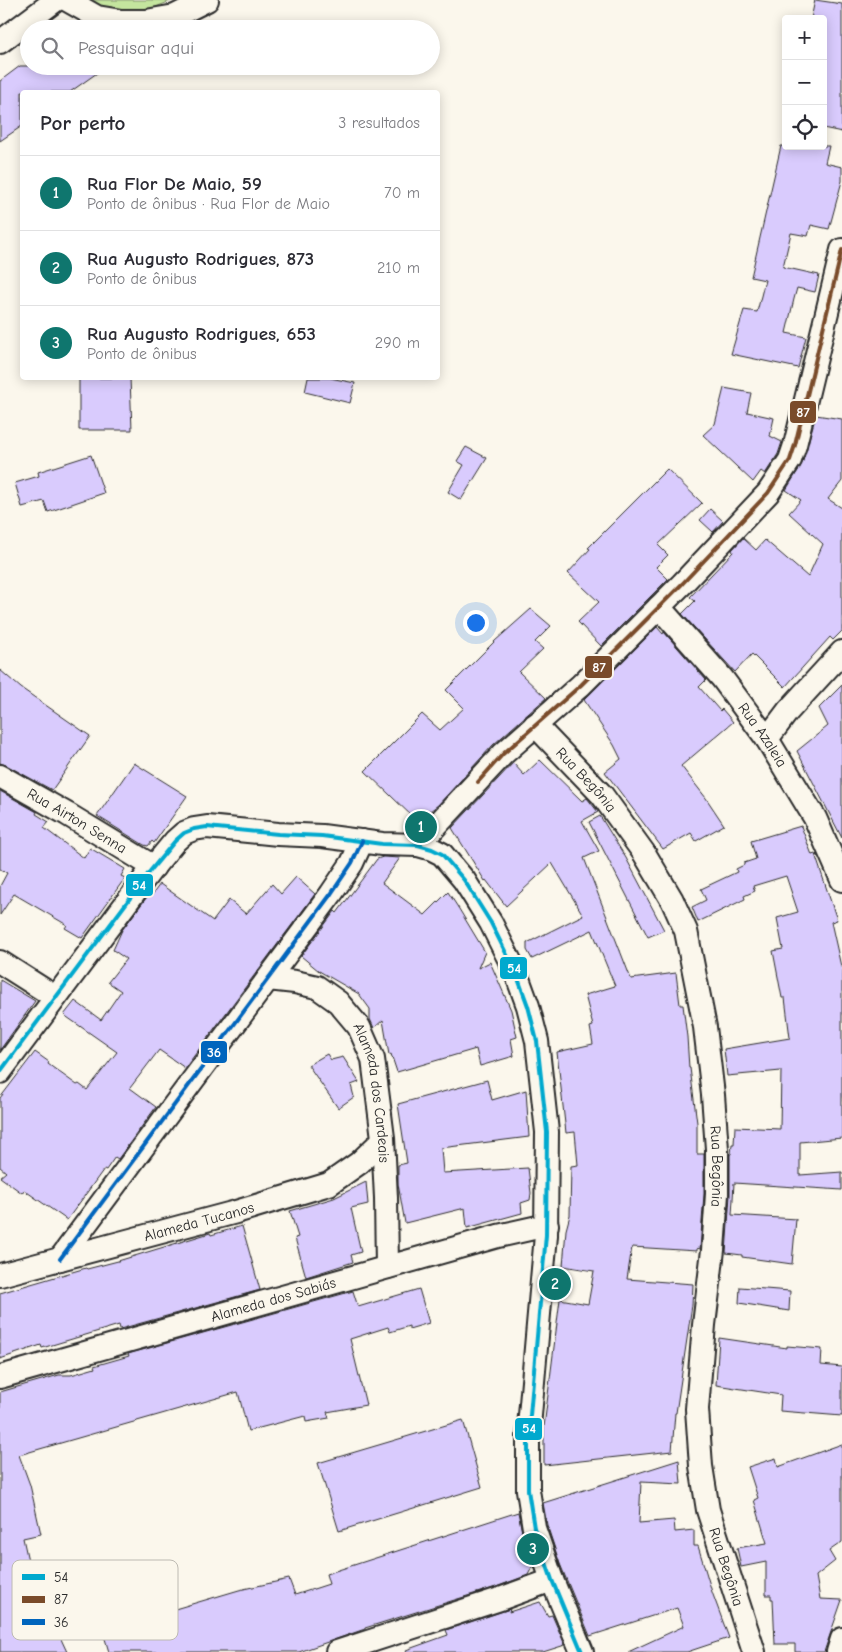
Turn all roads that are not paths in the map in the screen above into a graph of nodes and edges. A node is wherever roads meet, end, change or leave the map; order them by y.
1 (56, 0) edge
2 (68, 0) edge
3 (208, 0) edge
4 (29, 20) edge
5 (115, 20) edge
6 (146, 20) edge
7 (20, 27) edge
8 (0, 42) edge
9 (842, 250) edge
10 (659, 607) junction
11 (842, 652) edge
12 (535, 725) junction
13 (767, 739) junction
14 (0, 776) edge
15 (362, 841) junction
16 (418, 845) junction
17 (154, 867) junction
18 (842, 880) edge
19 (0, 962) edge
20 (268, 979) junction
21 (55, 997) junction
22 (0, 1072) edge
23 (383, 1140) junction
24 (547, 1225) junction
25 (60, 1259) junction
26 (387, 1267) junction
27 (0, 1275) edge
28 (0, 1377) edge
29 (552, 1580) junction
30 (842, 1639) edge
31 (337, 1652) edge
32 (582, 1652) edge
33 (754, 1652) edge
34 (838, 1652) edge

1 - 4 street
2 - 5 street
3 - 6 street
7 - 8 street
9 - 10 street
10 - 12 street
10 - 13 street, Rua Azaleia
11 - 13 street
12 - 16 street
12 - 33 street, Rua Begônia
13 - 18 street, Rua Azaleia
14 - 17 street, Rua Airton Senna
15 - 16 street
15 - 17 street
15 - 20 street
16 - 24 street
17 - 21 street
19 - 21 street
20 - 23 street, Alameda dos Cardeais
20 - 25 street
21 - 22 street
23 - 25 street, Alameda Tucanos
23 - 26 street, Alameda dos Cardeais
24 - 26 street, Alameda dos Sabiás
24 - 29 street
25 - 27 street, Alameda Tucanos
26 - 28 street, Alameda dos Sabiás
29 - 31 street
29 - 32 street
30 - 34 street

